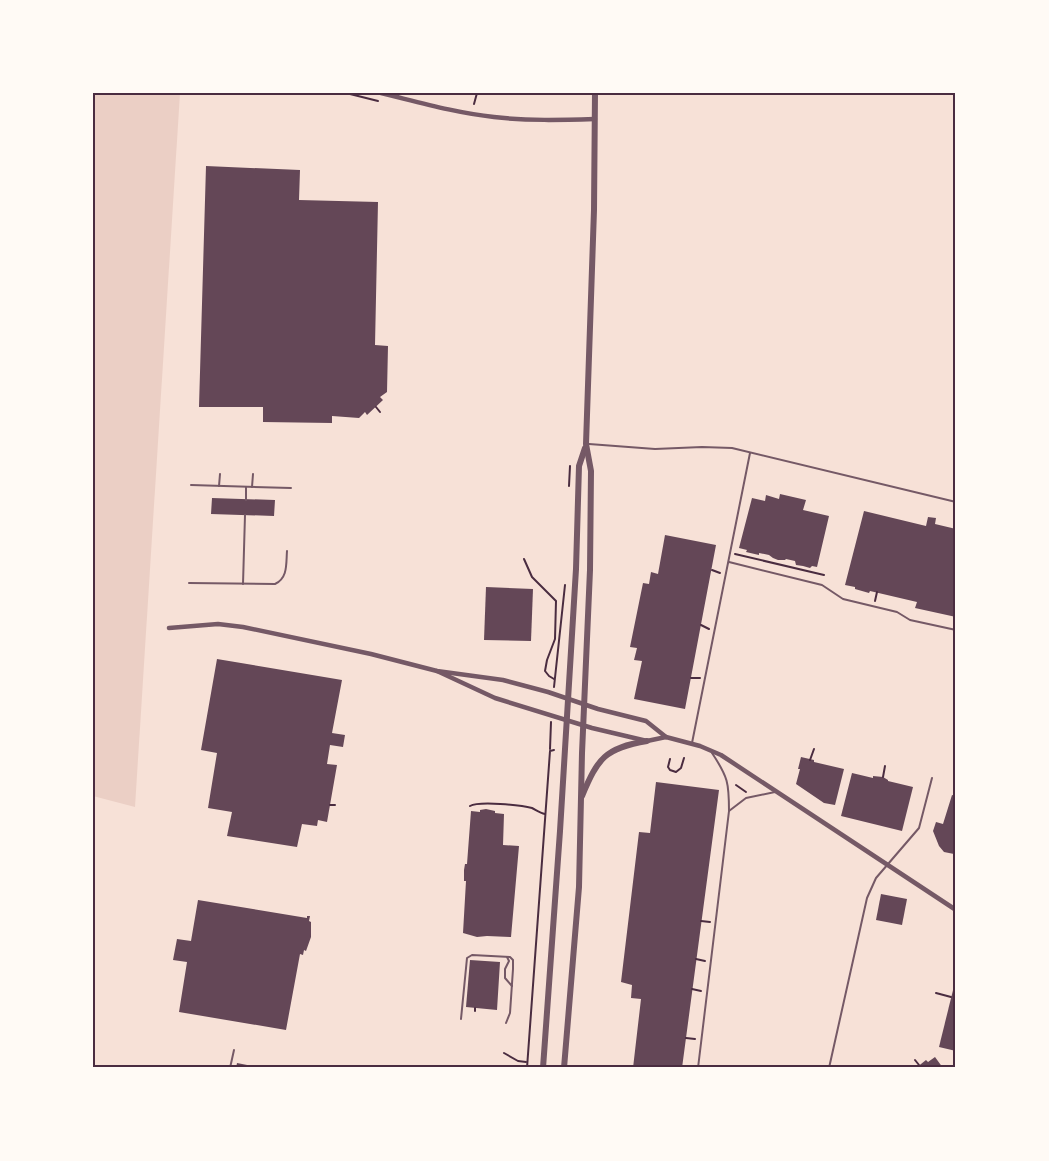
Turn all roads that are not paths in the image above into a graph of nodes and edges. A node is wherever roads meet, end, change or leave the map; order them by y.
1 (381, 93) edge
2 (595, 93) edge
3 (595, 119) junction
4 (586, 444) junction
5 (750, 453) junction
6 (220, 474) dead end
7 (253, 474) dead end
8 (191, 485) dead end
9 (219, 486) junction
10 (246, 487) junction
11 (252, 487) junction
12 (291, 488) dead end
13 (246, 500) dead end
14 (956, 502) edge
15 (245, 515) dead end
16 (287, 551) dead end
17 (728, 561) junction
18 (189, 583) dead end
19 (243, 584) junction
20 (169, 628) dead end
21 (956, 630) edge
22 (437, 671) junction
23 (567, 698) junction
24 (584, 704) junction
25 (566, 720) junction
26 (583, 725) junction
27 (666, 737) junction
28 (647, 741) junction
29 (692, 743) junction
30 (709, 750) junction
31 (933, 778) dead end
32 (777, 792) junction
33 (581, 799) junction
34 (729, 811) junction
35 (888, 864) junction
36 (956, 910) edge
37 (506, 957) junction
38 (512, 986) junction
39 (461, 1019) dead end
40 (506, 1023) dead end
41 (234, 1050) dead end
42 (230, 1068) edge
43 (543, 1068) edge
44 (564, 1068) edge
45 (698, 1068) edge
46 (829, 1068) edge

1 - 3 street
2 - 3 street
3 - 4 street
4 - 5 lane
4 - 23 street
4 - 24 street
5 - 14 lane
5 - 17 lane
6 - 9 lane
7 - 11 lane
8 - 9 lane
9 - 10 lane
10 - 11 lane
10 - 13 lane
11 - 12 lane
15 - 19 lane
16 - 19 lane
17 - 21 lane
17 - 29 lane
18 - 19 lane
20 - 22 street
22 - 23 street
22 - 25 street
23 - 24 street
23 - 25 street
24 - 26 street
24 - 27 street
25 - 26 street
25 - 43 street
26 - 28 street
26 - 33 street
27 - 28 street
27 - 29 street
28 - 33 street
29 - 30 street
30 - 32 street
30 - 34 lane
31 - 35 lane
32 - 34 lane
32 - 35 street
33 - 44 street
34 - 45 lane
35 - 36 street
35 - 46 lane
37 - 38 lane
37 - 38 lane
37 - 39 lane
38 - 40 lane
41 - 42 lane

